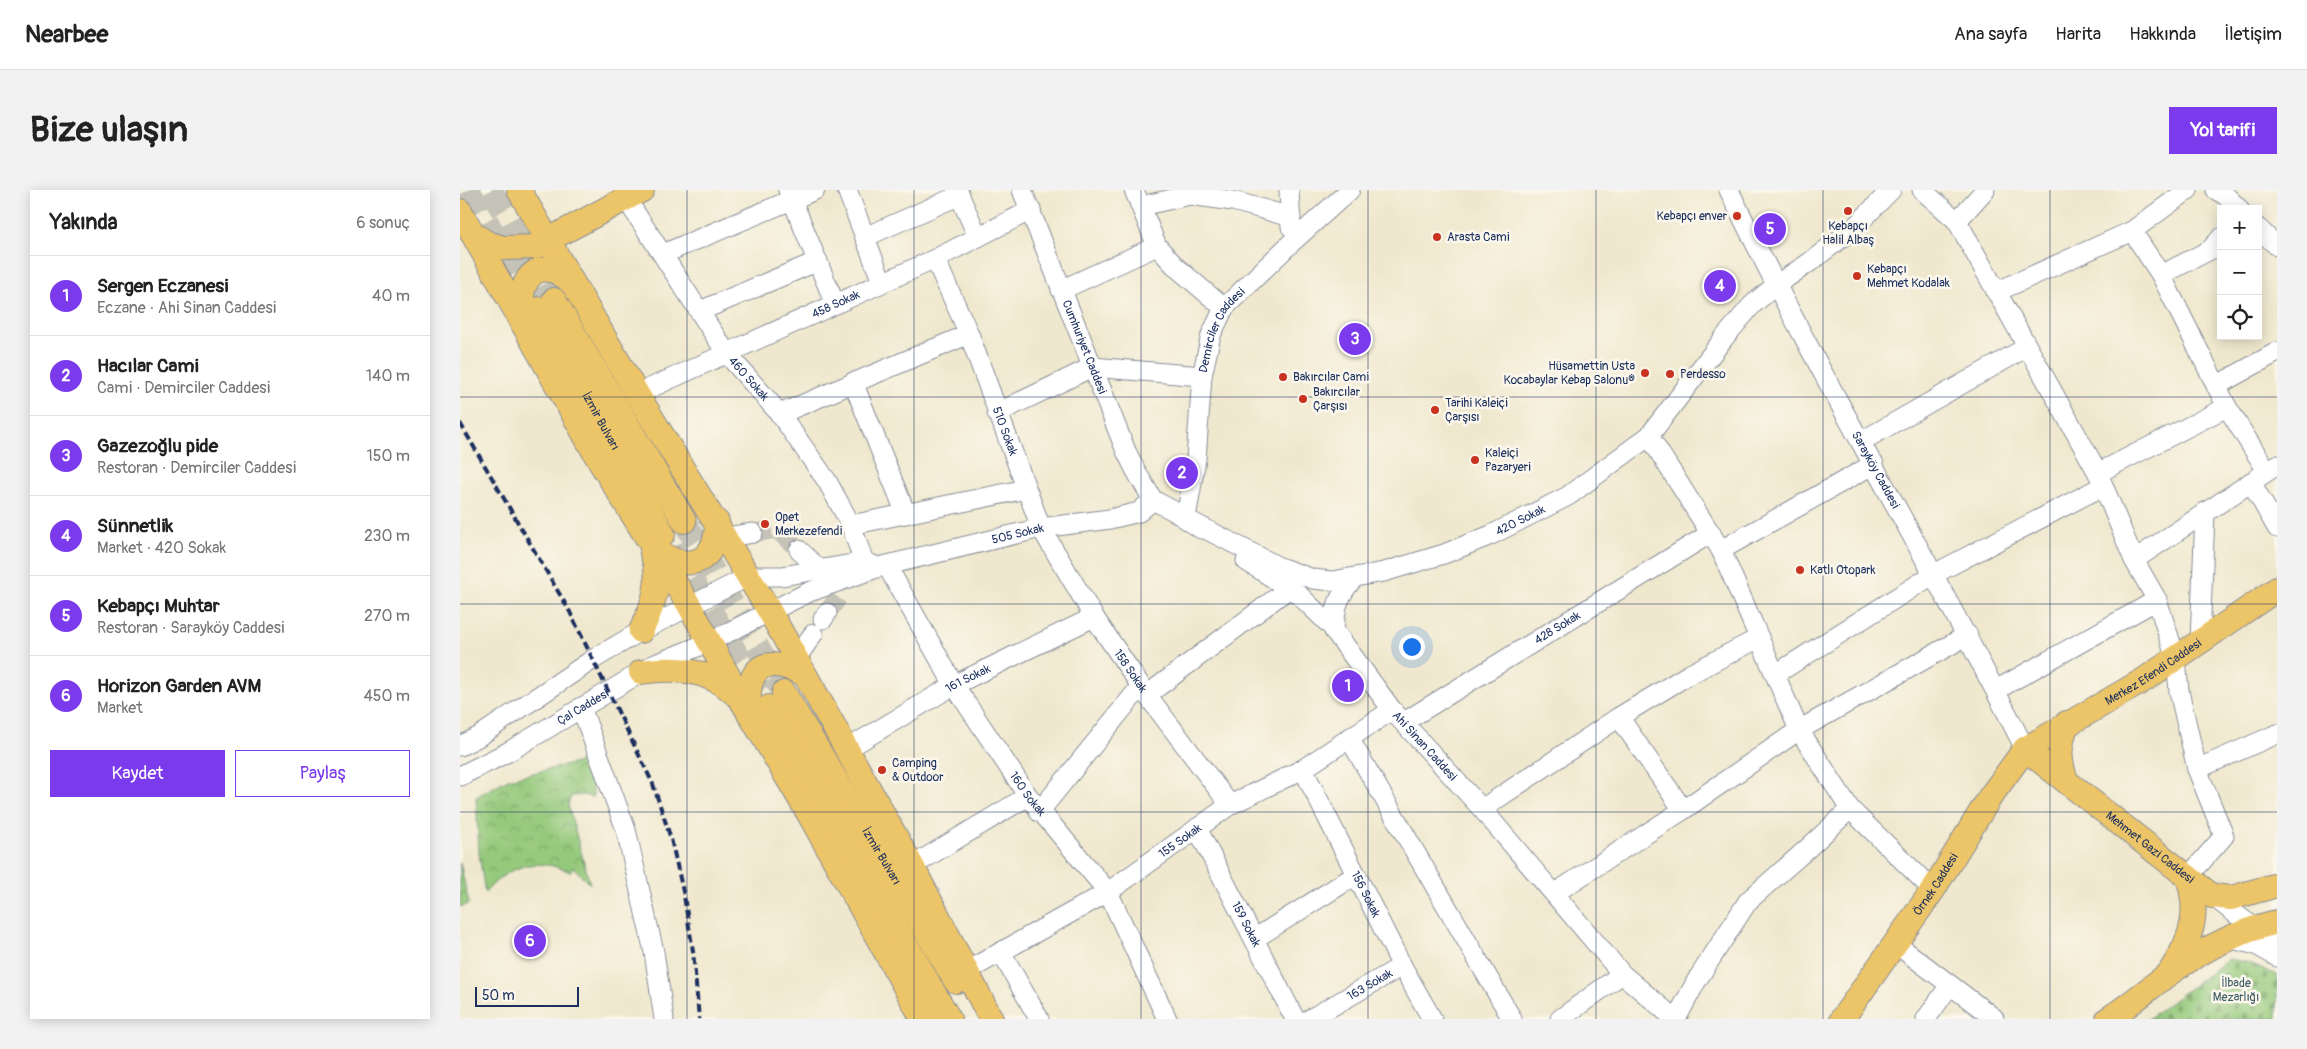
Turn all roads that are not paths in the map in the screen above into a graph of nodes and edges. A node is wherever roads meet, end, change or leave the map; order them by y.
1 (519, 190) edge
2 (814, 190) edge
3 (847, 190) edge
4 (1289, 190) edge
5 (1350, 190) edge
6 (1729, 190) edge
7 (1891, 190) edge
8 (1922, 190) edge
9 (1985, 190) edge
10 (2188, 190) edge
11 (2216, 190) edge
12 (1024, 191) edge
13 (636, 192) edge
14 (958, 193) edge
15 (790, 195) edge
16 (1138, 198) edge
17 (2236, 205) edge
18 (1031, 210) junction
19 (460, 211) edge
20 (1291, 217) junction
21 (1957, 221) junction
22 (2132, 231) junction
23 (2262, 232) edge
24 (472, 233) junction
25 (865, 237) junction
26 (978, 237) junction
27 (547, 240) junction
28 (2217, 242) edge
29 (1290, 244) junction
30 (1157, 246) junction
31 (2277, 246) edge
32 (663, 254) junction
33 (935, 259) junction
34 (818, 261) junction
35 (2161, 275) junction
36 (882, 282) junction
37 (1776, 285) junction
38 (1061, 290) junction
39 (579, 291) junction
40 (1996, 292) junction
41 (836, 304) junction
42 (1224, 308) junction
43 (538, 310) junction
44 (700, 311) junction
45 (969, 334) junction
46 (2027, 347) junction
47 (2277, 352) edge
48 (727, 354) junction
49 (1092, 368) junction
50 (1202, 376) junction
51 (853, 382) junction
52 (2216, 386) junction
53 (637, 394) junction
54 (2227, 407) junction
55 (997, 413) junction
56 (780, 414) junction
57 (1649, 436) junction
58 (1862, 441) junction
59 (1874, 464) junction
60 (2265, 473) edge
61 (2100, 480) junction
62 (1026, 489) junction
63 (1153, 500) junction
64 (2206, 512) junction
65 (906, 514) junction
66 (1189, 520) junction
67 (684, 521) tunnel mouth
68 (850, 525) junction
69 (1041, 528) junction
70 (2277, 528) edge
71 (721, 530) junction
72 (752, 533) tunnel mouth
73 (1711, 533) junction
74 (654, 540) junction
75 (799, 550) tunnel mouth
76 (1722, 550) junction
77 (2134, 560) junction
78 (877, 565) junction
79 (820, 570) junction
80 (1934, 574) junction
81 (750, 576) junction
82 (1355, 577) junction
83 (851, 578) junction
84 (1288, 589) junction
85 (2277, 589) edge
86 (840, 595) tunnel mouth
87 (2157, 600) junction
88 (689, 605) junction
89 (770, 612) junction
90 (1094, 617) junction
91 (821, 622) tunnel mouth
92 (640, 631) junction
93 (1334, 631) junction
94 (1968, 634) junction
95 (1759, 638) junction
96 (709, 642) junction
97 (2200, 642) junction
98 (2176, 659) junction
99 (800, 666) junction
100 (641, 672) junction
101 (1776, 674) junction
102 (954, 685) junction
103 (1144, 690) junction
104 (1996, 690) junction
105 (761, 703) junction
106 (581, 707) junction
107 (1398, 716) junction
108 (1619, 717) junction
109 (2067, 723) junction
110 (1799, 730) junction
111 (2277, 734) edge
112 (1349, 738) junction
113 (460, 746) edge
114 (2025, 748) junction
115 (847, 749) junction
116 (1303, 769) junction
117 (2197, 769) junction
118 (460, 776) edge
119 (2002, 778) junction
120 (2066, 782) junction
121 (1028, 796) junction
122 (1230, 805) junction
123 (1482, 809) junction
124 (1850, 809) junction
125 (1683, 810) junction
126 (1039, 812) junction
127 (1197, 828) junction
128 (912, 866) junction
129 (1356, 875) junction
130 (2188, 878) junction
131 (2277, 884) edge
132 (1933, 890) junction
133 (1108, 892) junction
134 (1555, 893) junction
135 (2212, 896) junction
136 (2277, 922) edge
137 (2254, 927) junction
138 (2228, 938) junction
139 (1254, 939) junction
140 (2277, 942) edge
141 (1896, 944) junction
142 (1001, 952) junction
143 (2277, 956) edge
144 (1402, 966) junction
145 (967, 971) junction
146 (2170, 973) junction
147 (1622, 974) junction
148 (1950, 985) junction
149 (979, 1008) edge
150 (1994, 1018) edge
151 (664, 1019) edge
152 (923, 1019) edge
153 (949, 1019) edge
154 (991, 1019) edge
155 (995, 1019) edge
156 (1039, 1019) edge
157 (1168, 1019) edge
158 (1295, 1019) edge
159 (1310, 1019) edge
160 (1432, 1019) edge
161 (1512, 1019) edge
162 (1560, 1019) edge
163 (1675, 1019) edge
164 (1842, 1019) edge
165 (1926, 1019) edge
166 (2108, 1019) edge

1 - 27 main road
2 - 15 street
3 - 25 street
4 - 20 street
5 - 29 street, Demirciler Caddesi
6 - 37 street, Sarayköy Caddesi
7 - 37 street, 420 Sokak
8 - 21 street
9 - 21 street
10 - 22 street
11 - 17 street
12 - 18 street, Cumhuriyet Caddesi
13 - 27 main road
13 - 32 street, 460 Sokak
14 - 25 street
14 - 26 street
15 - 32 street
15 - 34 street
16 - 20 street
16 - 30 street
18 - 26 street, 458 Sokak
18 - 38 street, Cumhuriyet Caddesi
19 - 24 main road
20 - 29 street
21 - 40 street
22 - 35 street
22 - 40 street
23 - 31 street
24 - 27 main road
24 - 43 main road
25 - 36 street
26 - 33 street, 458 Sokak
27 - 39 main road
28 - 35 street
29 - 42 street, Demirciler Caddesi
30 - 38 street
30 - 42 street
32 - 44 street, 460 Sokak
33 - 36 street, 458 Sokak
33 - 45 street, 510 Sokak
34 - 41 street
34 - 44 street
35 - 52 street
36 - 41 street, 458 Sokak
37 - 57 street, 420 Sokak
37 - 58 street, Sarayköy Caddesi
38 - 49 street, Cumhuriyet Caddesi
39 - 43 main road
39 - 53 main road
40 - 46 street
41 - 48 street, 458 Sokak
42 - 50 street, Demirciler Caddesi
43 - 67 main road, İzmir Bulvarı
43 - 74 main road, İzmir Bulvarı
44 - 48 street, 460 Sokak
45 - 51 street
45 - 55 street, 510 Sokak
46 - 58 street
46 - 61 street
47 - 52 street
48 - 53 street, 458 Sokak
48 - 56 street, 460 Sokak
49 - 50 street
49 - 55 street
49 - 63 street, Cumhuriyet Caddesi
50 - 66 street, Demirciler Caddesi
51 - 56 street
51 - 65 street
52 - 54 street
53 - 71 main road
54 - 60 street
54 - 61 street
55 - 62 street, 510 Sokak
56 - 68 street, 460 Sokak
57 - 73 street
57 - 82 street, 420 Sokak
58 - 59 street, Sarayköy Caddesi
59 - 76 street
59 - 80 street, Sarayköy Caddesi
60 - 64 street
60 - 70 street
61 - 77 street
61 - 80 street
62 - 65 street
62 - 69 street, 510 Sokak
63 - 66 street, Ahi Sinan Caddesi
63 - 69 street, 505 Sokak
64 - 77 street
64 - 97 street
65 - 68 street
66 - 82 street, 420 Sokak
66 - 84 street, Ahi Sinan Caddesi
68 - 78 street, 460 Sokak
69 - 78 street, 505 Sokak
69 - 90 street, 158 Sokak
71 - 72 street
71 - 74 main road
71 - 81 main road
73 - 76 street
73 - 107 street, 428 Sokak
74 - 88 main road
74 - 92 main road
75 - 79 street
76 - 95 street
77 - 87 street
78 - 79 street, 505 Sokak
78 - 83 street, 505 Sokak
78 - 102 street, 160 Sokak
79 - 81 street, 505 Sokak
80 - 94 street, Sarayköy Caddesi
80 - 101 street
81 - 88 street
81 - 89 main road
82 - 93 street
83 - 86 street
83 - 89 street, 505 Sokak
84 - 93 street, Ahi Sinan Caddesi
84 - 103 street
85 - 97 main road, Merkez Efendi Caddesi
87 - 98 street
87 - 104 street
88 - 92 street
88 - 96 main road
89 - 96 street, 505 Sokak
89 - 99 main road
90 - 102 street, 161 Sokak
90 - 103 street, 158 Sokak
91 - 99 street
92 - 113 street
93 - 107 street, Ahi Sinan Caddesi
94 - 104 street, Sarayköy Caddesi
94 - 110 street
95 - 101 street
95 - 108 street
96 - 100 street, Çal Caddesi
96 - 105 main road
97 - 98 main road, Merkez Efendi Caddesi
98 - 109 main road, Merkez Efendi Caddesi
98 - 117 street
99 - 105 main road
99 - 115 main road
100 - 105 main road
100 - 106 street, Çal Caddesi
101 - 110 street
102 - 115 street, 161 Sokak
102 - 121 street, 160 Sokak
103 - 122 street, 158 Sokak
103 - 126 street
104 - 114 street, Sarayköy Caddesi
105 - 149 main road, İzmir Bulvarı
105 - 152 main road
105 - 153 main road, İzmir Bulvarı
106 - 118 street, Çal Caddesi
106 - 151 street
107 - 112 street, 155 Sokak
107 - 123 street, Ahi Sinan Caddesi
108 - 123 street
108 - 125 street
109 - 114 main road, Merkez Efendi Caddesi
109 - 120 main road
110 - 124 street
110 - 125 street
111 - 117 street
112 - 116 street, 155 Sokak
112 - 161 street
114 - 119 main road, Örnek Caddesi
114 - 120 main road, Mehmet Gazi Caddesi
115 - 128 main road
116 - 122 street, 155 Sokak
116 - 129 street, 156 Sokak
117 - 130 street
119 - 120 main road
119 - 132 main road, Örnek Caddesi
120 - 130 main road, Mehmet Gazi Caddesi
121 - 126 street, 160 Sokak
121 - 128 street
122 - 127 street, 155 Sokak
123 - 134 street, Ahi Sinan Caddesi
124 - 132 street
124 - 163 street
125 - 134 street
126 - 133 street, 160 Sokak
127 - 133 street, 155 Sokak
127 - 139 street, 159 Sokak
128 - 145 main road
129 - 139 street
129 - 144 street, 156 Sokak
130 - 135 main road, Mehmet Gazi Caddesi
130 - 146 main road
131 - 135 main road
132 - 141 main road, Örnek Caddesi
133 - 142 street, 155 Sokak
133 - 157 street, 160 Sokak
134 - 147 street, Ahi Sinan Caddesi
135 - 137 street, Mehmet Gazi Caddesi
136 - 137 main road
137 - 138 main road
137 - 140 street, Mehmet Gazi Caddesi
138 - 143 street
138 - 146 main road
139 - 158 street, 159 Sokak
141 - 148 street
141 - 164 main road, Örnek Caddesi
142 - 145 street, 155 Sokak
142 - 156 street
144 - 159 street, 163 Sokak
144 - 160 street, 156 Sokak
145 - 149 main road
146 - 166 main road
147 - 162 street
147 - 163 street, Ahi Sinan Caddesi
148 - 150 street
148 - 165 street
149 - 154 main road
149 - 155 main road

